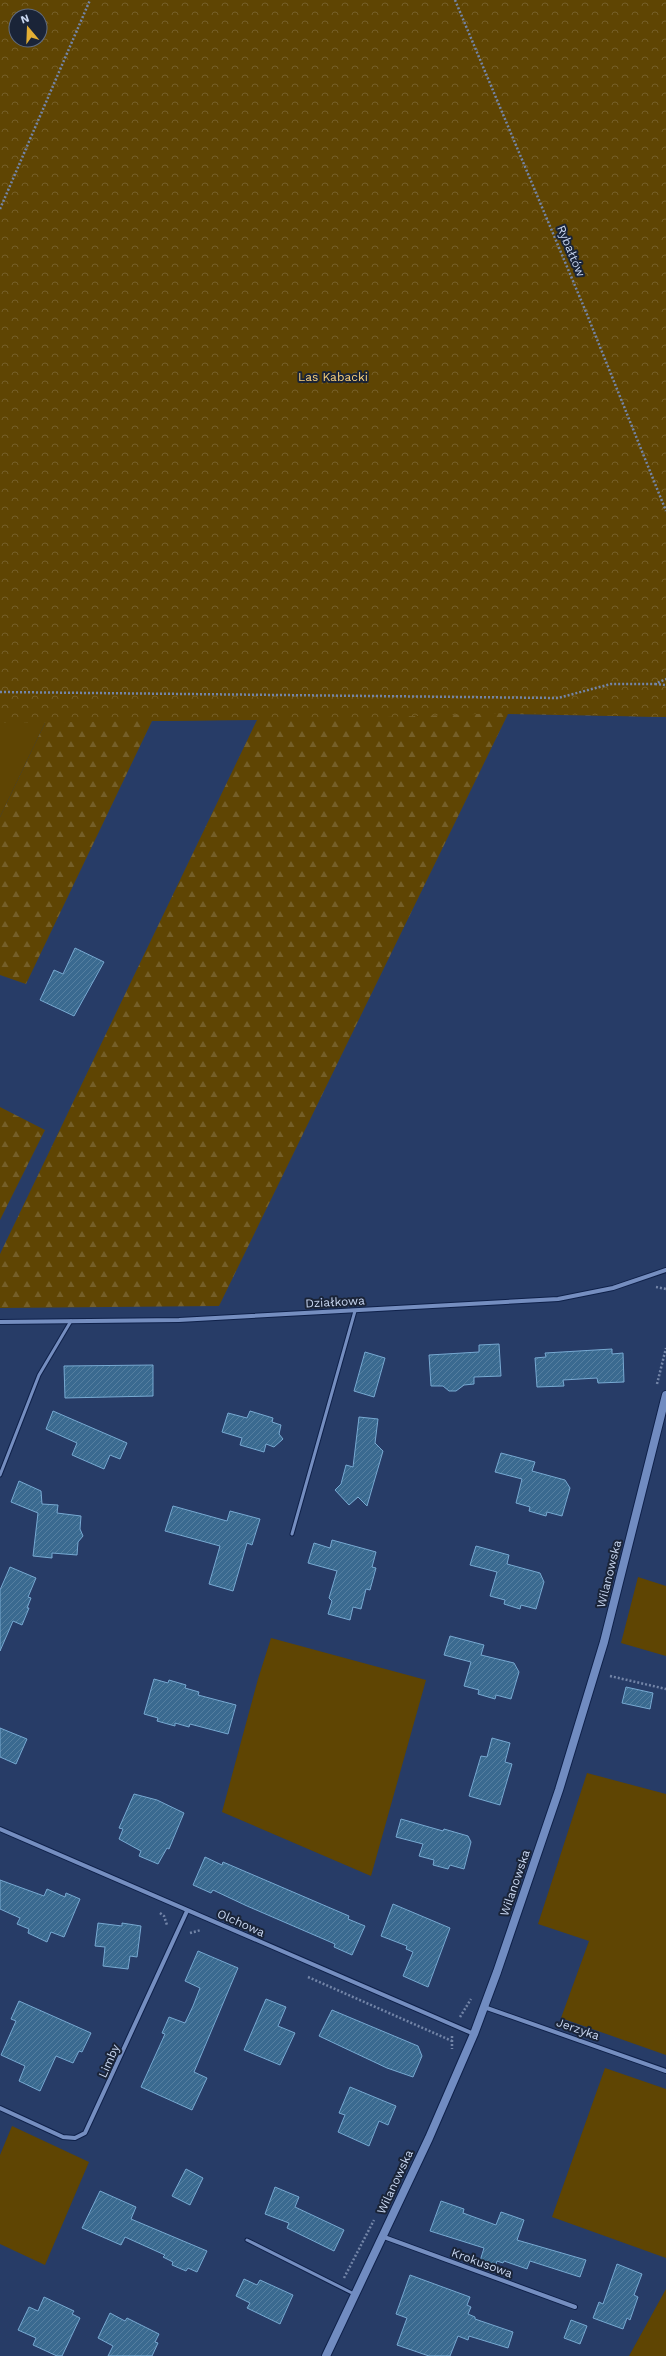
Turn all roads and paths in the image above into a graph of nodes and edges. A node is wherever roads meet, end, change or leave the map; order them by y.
1 (90, 0) edge
2 (455, 0) edge
3 (0, 209) edge
4 (666, 511) edge
5 (666, 678) edge
6 (655, 684) junction
7 (666, 685) edge
8 (0, 692) edge
9 (666, 1270) edge
10 (355, 1311) junction
11 (70, 1321) junction
12 (0, 1322) edge
13 (666, 1348) edge
14 (656, 1386) dead end
15 (666, 1395) edge
16 (0, 1475) edge
17 (292, 1534) dead end
18 (610, 1676) dead end
19 (666, 1689) edge
20 (0, 1829) edge
21 (188, 1911) junction
22 (159, 1912) dead end
23 (179, 1929) junction
24 (202, 1930) dead end
25 (302, 1974) dead end
26 (475, 1993) dead end
27 (484, 2007) junction
28 (461, 2015) dead end
29 (474, 2034) junction
30 (452, 2041) dead end
31 (666, 2071) edge
32 (0, 2108) edge
33 (384, 2237) junction
34 (247, 2240) dead end
35 (356, 2294) junction
36 (575, 2307) dead end
37 (326, 2356) edge

1 - 3 path
2 - 4 path, Rybałtów
5 - 6 path
6 - 7 path
6 - 8 path
9 - 10 street, Działkowa
10 - 11 street, Działkowa
10 - 17 lane
11 - 12 street, Działkowa
11 - 16 lane
13 - 14 path
15 - 27 street, Wilanowska
18 - 19 path
20 - 21 street, Olchowa
21 - 23 street, Limby
21 - 29 street, Olchowa
22 - 23 path
23 - 24 path
23 - 32 street, Limby
25 - 30 path
26 - 28 path
27 - 29 street, Wilanowska
27 - 31 street, Jerzyka
29 - 33 street, Wilanowska
33 - 35 street, Wilanowska
33 - 36 street, Krokusowa
34 - 35 lane
35 - 37 street, Wilanowska

